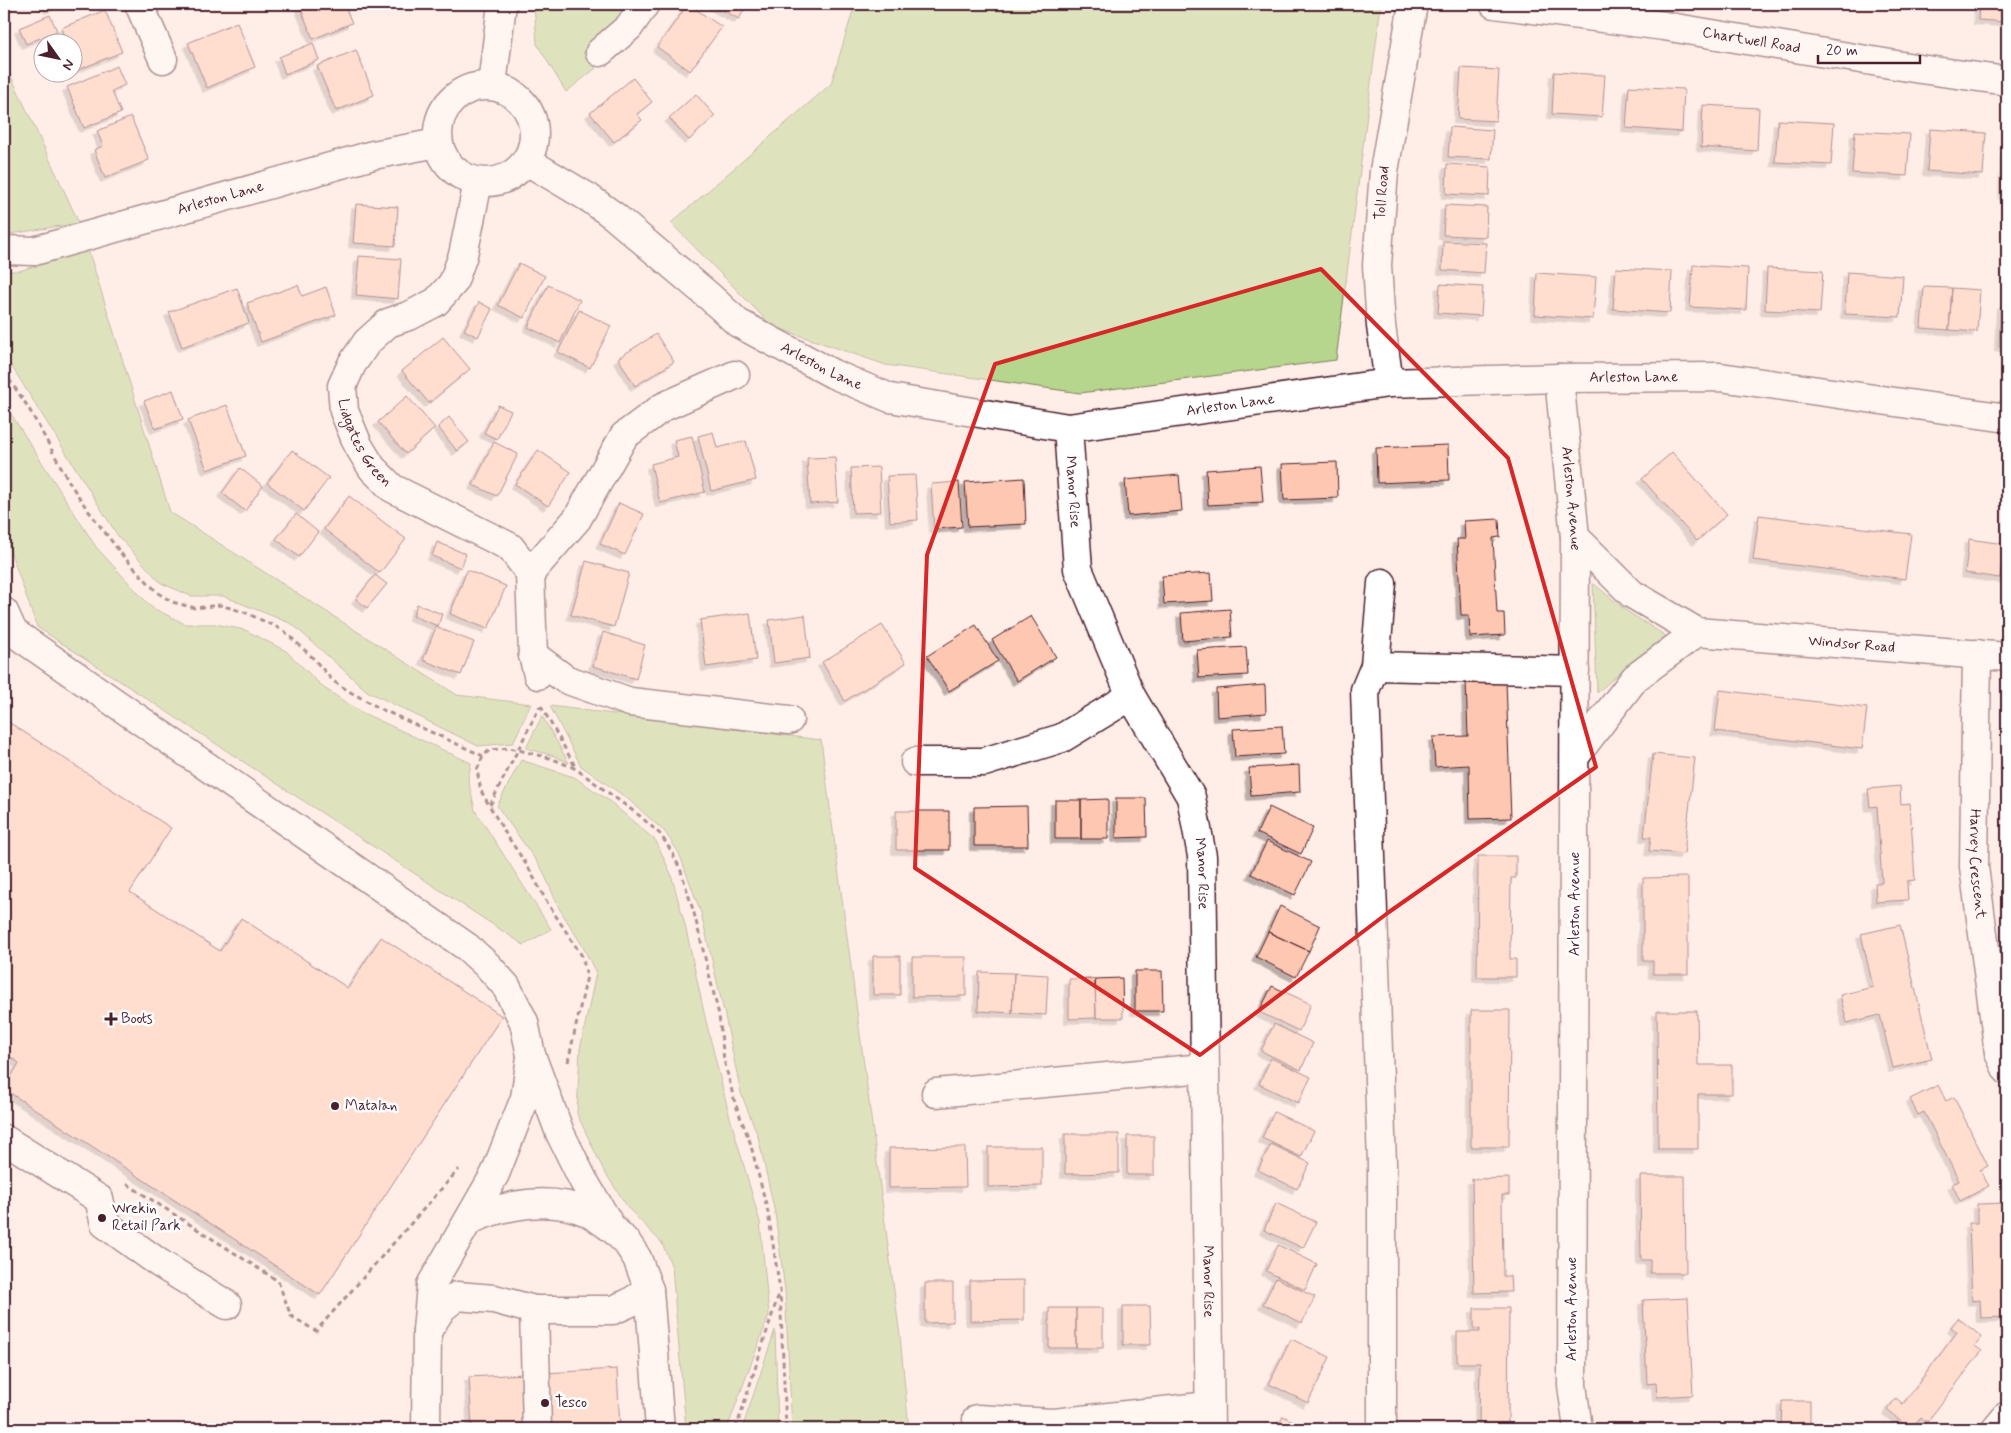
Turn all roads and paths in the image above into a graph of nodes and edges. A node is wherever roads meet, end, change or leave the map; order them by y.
1 (502, 4) edge
2 (645, 4) edge
3 (1413, 4) edge
4 (1494, 4) edge
5 (147, 6) edge
6 (600, 52) dead end
7 (163, 59) dead end
8 (2007, 81) edge
9 (492, 86) junction
10 (438, 143) junction
11 (527, 161) junction
12 (478, 182) junction
13 (4, 250) edge
14 (4, 372) edge
15 (735, 375) dead end
16 (1559, 378) junction
17 (1389, 383) junction
18 (2007, 418) edge
19 (1068, 428) junction
20 (1575, 538) junction
21 (530, 573) junction
22 (1382, 584) dead end
23 (4, 612) edge
24 (1697, 632) junction
25 (1977, 654) junction
26 (2007, 657) edge
27 (1375, 666) junction
28 (1575, 671) junction
29 (1131, 696) junction
30 (789, 720) dead end
31 (519, 750) junction
32 (1576, 755) junction
33 (483, 756) junction
34 (915, 762) dead end
35 (576, 769) junction
36 (490, 806) junction
37 (531, 1055) junction
38 (567, 1067) dead end
39 (1204, 1068) junction
40 (2007, 1070) edge
41 (936, 1093) dead end
42 (4, 1139) edge
43 (461, 1167) dead end
44 (120, 1180) dead end
45 (470, 1220) junction
46 (611, 1228) junction
47 (649, 1290) junction
48 (780, 1290) junction
49 (227, 1305) dead end
50 (534, 1310) junction
51 (427, 1331) junction
52 (2007, 1416) edge
53 (1209, 1418) edge
54 (977, 1419) dead end
55 (426, 1429) edge
56 (537, 1429) edge
57 (660, 1429) edge
58 (736, 1429) edge
59 (786, 1429) edge
60 (1382, 1429) edge
61 (1578, 1429) edge
62 (1996, 1429) edge

1 - 9 street
2 - 6 street
3 - 17 street, Toll Road
4 - 8 street, Chartwell Road
5 - 7 street
9 - 10 street
9 - 11 street
10 - 12 street
10 - 13 street, Arleston Lane
11 - 12 street
11 - 19 street, Arleston Lane
12 - 21 street, Lidgates Green
14 - 33 path
15 - 21 street
16 - 17 street, Arleston Lane
16 - 18 street, Arleston Lane
16 - 20 street, Arleston Avenue
17 - 19 street, Arleston Lane
19 - 29 street, Manor Rise
20 - 24 street, Windsor Road
20 - 28 street, Arleston Avenue
21 - 30 street
22 - 27 street
23 - 37 street
24 - 25 street, Windsor Road
24 - 32 street
25 - 26 street, Windsor Road
25 - 40 street, Harvey Crescent
27 - 28 street
27 - 60 street
28 - 32 street, Arleston Avenue
29 - 34 street
29 - 39 street, Manor Rise
31 - 33 path
31 - 35 path
31 - 35 path
31 - 36 path
32 - 61 street, Arleston Avenue
33 - 36 path
35 - 48 path
36 - 38 path
37 - 45 street
37 - 46 street
39 - 41 street
39 - 53 street, Manor Rise
42 - 49 street
43 - 44 path
45 - 46 street
45 - 51 street
46 - 47 street
47 - 50 street
47 - 57 street
48 - 58 path
48 - 59 path
50 - 51 street
50 - 56 street
51 - 55 street
52 - 62 street
53 - 54 street, Manor Rise

